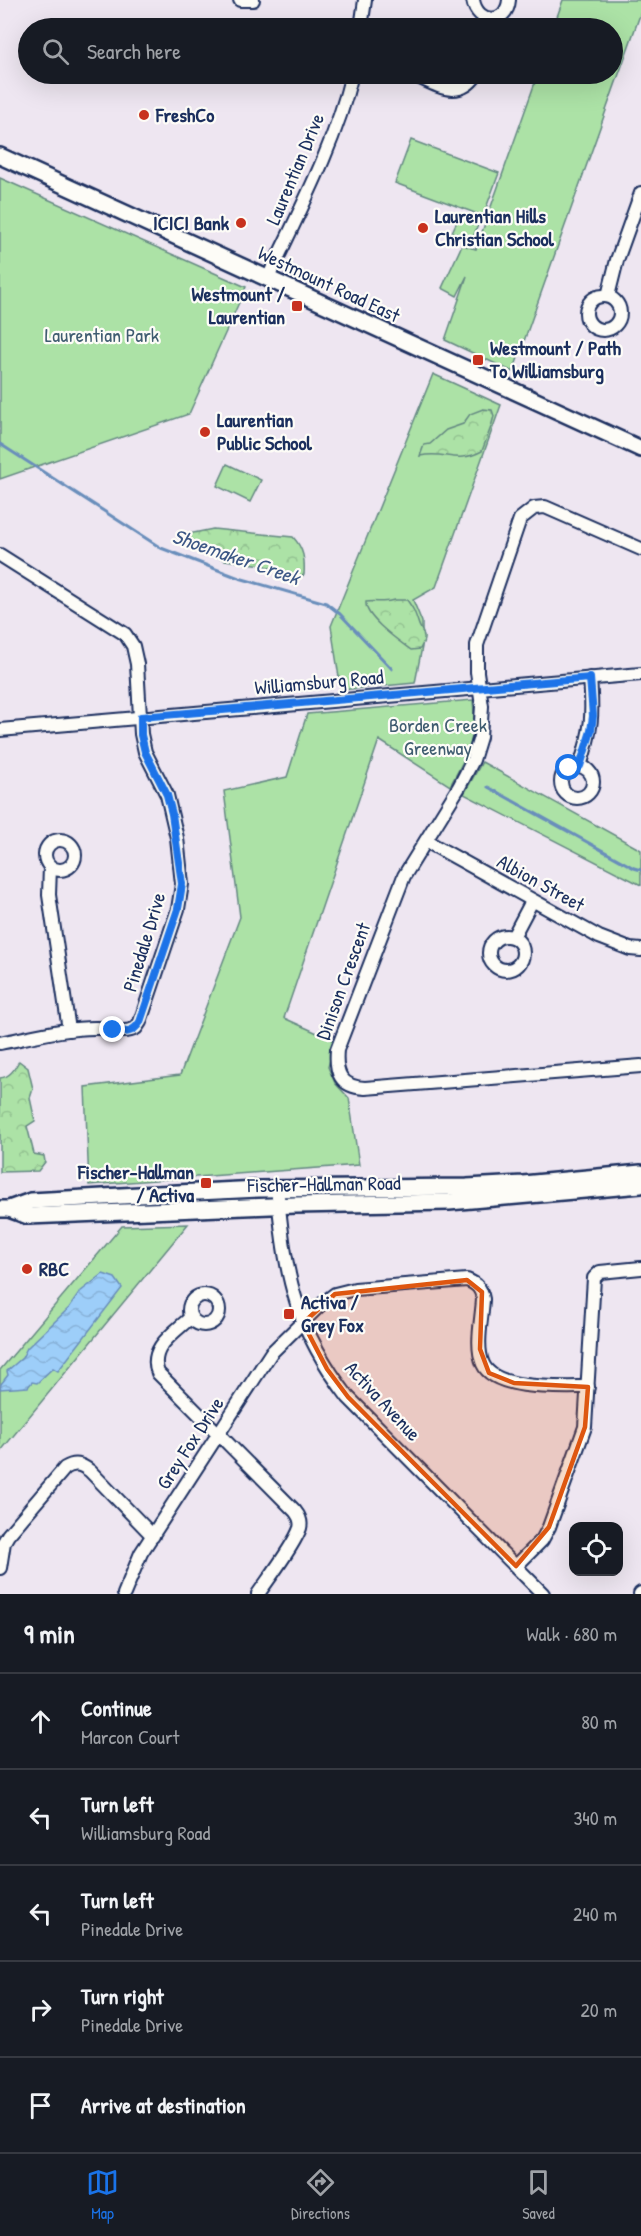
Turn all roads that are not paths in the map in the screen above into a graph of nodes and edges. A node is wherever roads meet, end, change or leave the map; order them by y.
1 (240, 0) edge
2 (253, 0) edge
3 (365, 0) edge
4 (473, 0) edge
5 (509, 0) edge
6 (362, 18) edge
7 (482, 18) edge
8 (496, 18) edge
9 (350, 84) edge
10 (437, 84) edge
11 (468, 84) edge
12 (0, 156) edge
13 (641, 193) edge
14 (268, 278) junction
15 (608, 296) dead end
16 (641, 450) edge
17 (641, 549) edge
18 (1, 557) edge
19 (641, 674) edge
20 (590, 678) junction
21 (480, 688) junction
22 (141, 717) junction
23 (0, 730) edge
24 (580, 766) dead end
25 (426, 841) junction
26 (50, 867) dead end
27 (532, 901) junction
28 (513, 937) dead end
29 (641, 950) edge
30 (69, 1030) junction
31 (0, 1043) edge
32 (641, 1066) edge
33 (641, 1173) edge
34 (641, 1185) edge
35 (278, 1198) junction
36 (4, 1209) edge
37 (641, 1268) edge
38 (190, 1318) dead end
39 (303, 1323) junction
40 (588, 1387) junction
41 (219, 1435) junction
42 (153, 1536) junction
43 (516, 1566) junction
44 (0, 1568) edge
45 (124, 1594) edge
46 (258, 1594) edge
47 (543, 1594) edge

1 - 2 street
3 - 6 street
4 - 7 street
5 - 8 street
9 - 14 street, Laurentian Drive
10 - 11 street
12 - 14 main road, Westmount Road East
13 - 15 street
14 - 16 main road, Westmount Road East
17 - 21 street, Dinison Crescent
18 - 22 street, Pinedale Drive
19 - 20 street, Williamsburg Road
20 - 21 street, Williamsburg Road
20 - 24 street
21 - 22 street, Williamsburg Road
21 - 25 street, Dinison Crescent
22 - 23 street, Williamsburg Road
22 - 30 street, Pinedale Drive
25 - 27 street, Albion Street
25 - 32 street, Dinison Crescent
26 - 30 street
27 - 28 street
27 - 29 street, Albion Street
30 - 31 street, Pinedale Drive
33 - 35 main road, Fischer-Hallman Road
34 - 35 main road, Fischer-Hallman Road
35 - 36 main road, Fischer-Hallman Road
35 - 39 street, Activa Avenue
37 - 40 street
38 - 41 street
39 - 40 street, Grey Fox Drive
39 - 41 street, Grey Fox Drive
39 - 43 street, Activa Avenue
40 - 43 street
41 - 42 street, Grey Fox Drive
41 - 46 street
42 - 44 street
42 - 45 street, Grey Fox Drive
43 - 47 street, Activa Avenue

